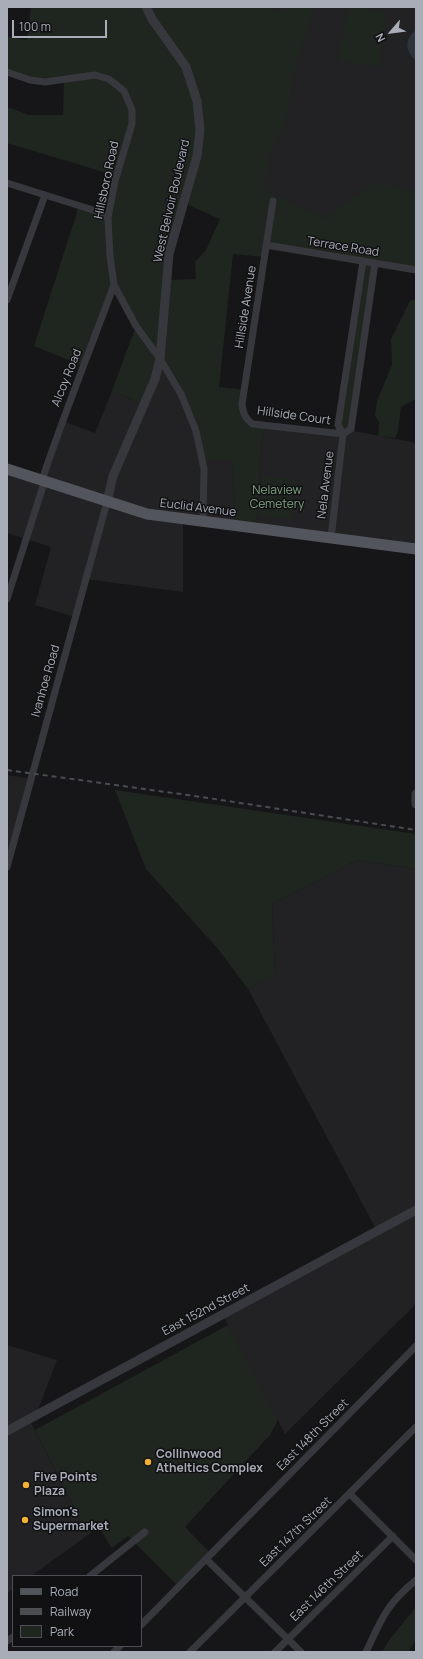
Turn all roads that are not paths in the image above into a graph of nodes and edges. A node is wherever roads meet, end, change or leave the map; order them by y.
1 (146, 7) edge
2 (7, 72) edge
3 (7, 183) edge
4 (45, 195) junction
5 (273, 201) dead end
6 (108, 218) junction
7 (266, 245) junction
8 (363, 261) junction
9 (375, 263) junction
10 (416, 270) edge
11 (114, 285) junction
12 (7, 300) edge
13 (349, 354) junction
14 (362, 356) junction
15 (160, 359) junction
16 (244, 416) joint
17 (343, 434) junction
18 (7, 469) edge
19 (44, 480) junction
20 (107, 502) junction
21 (203, 521) junction
22 (331, 538) junction
23 (416, 549) edge
24 (7, 599) edge
25 (416, 794) edge
26 (416, 804) edge
27 (7, 867) edge
28 (416, 1210) edge
29 (415, 1349) edge
30 (416, 1427) edge
31 (7, 1431) edge
32 (350, 1494) junction
33 (145, 1532) dead end
34 (393, 1536) junction
35 (206, 1559) junction
36 (416, 1560) edge
37 (91, 1575) edge
38 (416, 1580) edge
39 (245, 1597) junction
40 (142, 1624) edge
41 (288, 1639) junction
42 (190, 1652) edge
43 (275, 1652) edge
44 (301, 1652) edge
45 (366, 1652) edge

1 - 15 street, West Belvoir Boulevard
2 - 6 street, Hillsboro Road
3 - 4 street
4 - 6 street
4 - 12 street
5 - 7 street, Hillside Avenue
6 - 11 street, Hillsboro Road
7 - 8 street, Terrace Road
7 - 16 street, Hillside Avenue
8 - 9 street, Terrace Road
8 - 13 street, Nela Avenue
9 - 10 street, Terrace Road
9 - 14 street, Nela Avenue
11 - 15 street, Hillsboro Road
11 - 19 street, Alcoy Road
13 - 14 street
13 - 17 street, Nela Avenue
14 - 17 street, Nela Avenue
15 - 20 street, West Belvoir Boulevard
15 - 21 street, Hillsboro Road
16 - 17 street, Hillside Court
17 - 22 street, Nela Avenue
18 - 19 main road, Euclid Avenue
19 - 20 main road, Euclid Avenue
19 - 24 street, Alcoy Road
20 - 21 main road, Euclid Avenue
20 - 27 street, Ivanhoe Road
21 - 22 main road, Euclid Avenue
22 - 23 main road, Euclid Avenue
25 - 26 street
28 - 31 street, East 152nd Street
29 - 35 street, East 148th Street
30 - 32 street, East 147th Street
32 - 34 street
32 - 39 street, East 147th Street
33 - 37 street
34 - 36 street
34 - 41 street, East 146th Street
35 - 39 street
35 - 40 street, East 148th Street
38 - 45 street
39 - 41 street
39 - 42 street, East 147th Street
41 - 43 street, East 146th Street
41 - 44 street

